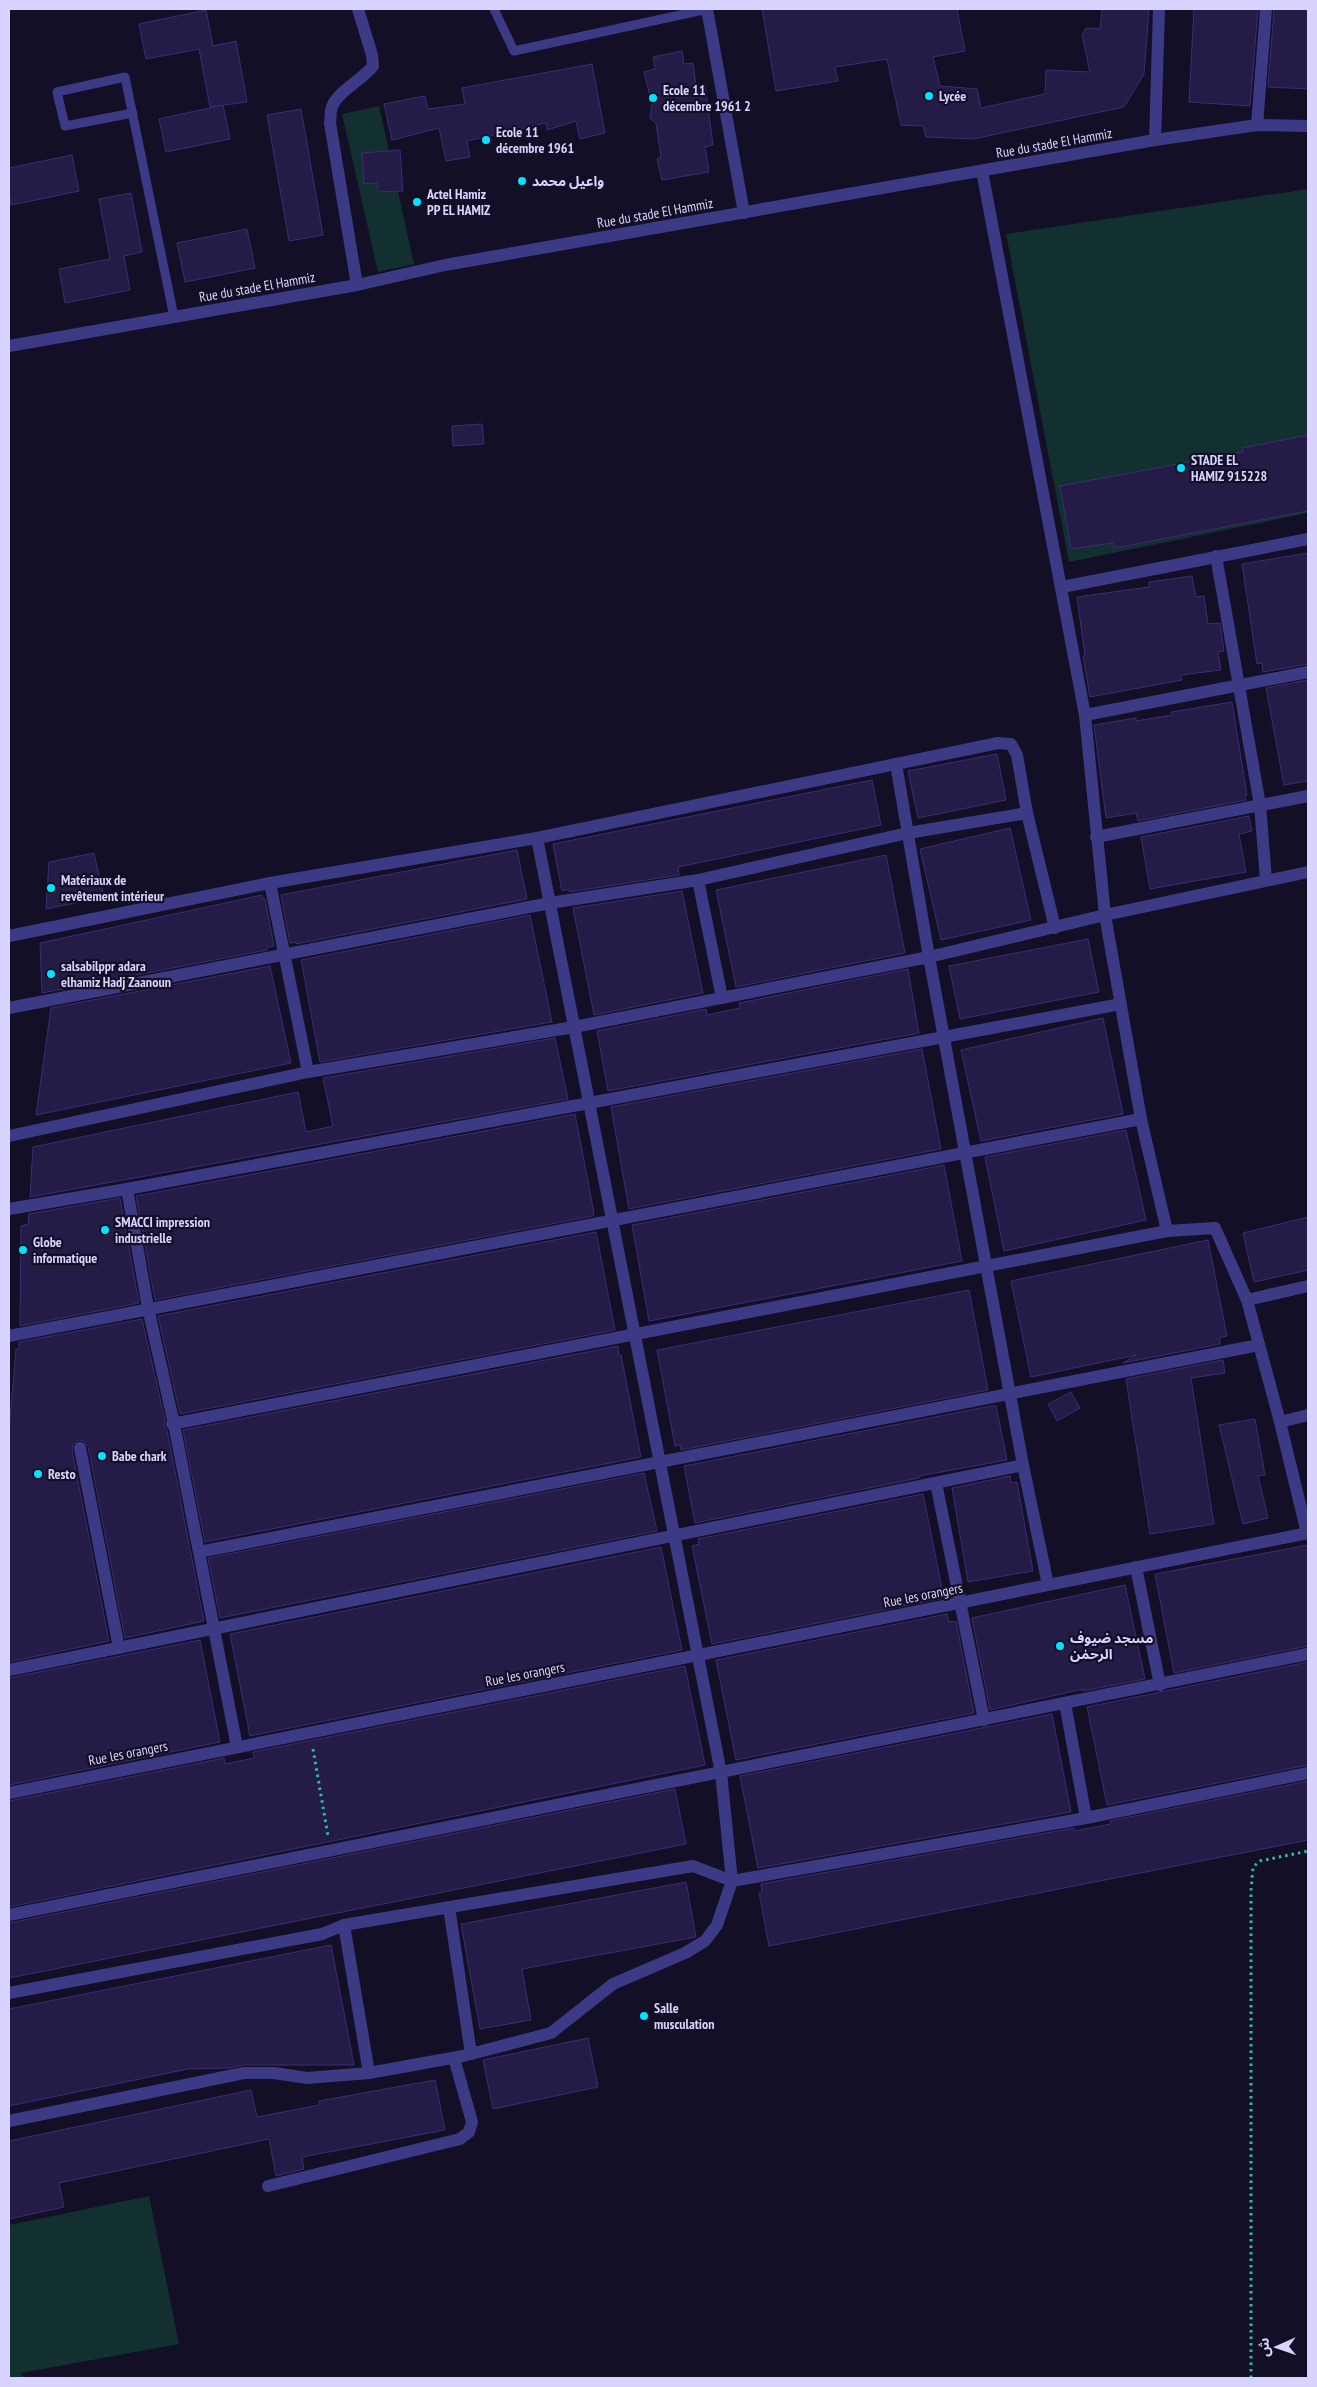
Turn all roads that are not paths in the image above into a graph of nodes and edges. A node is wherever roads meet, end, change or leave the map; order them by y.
1 (358, 9) edge
2 (494, 9) edge
3 (707, 9) edge
4 (1160, 9) edge
5 (1266, 9) edge
6 (133, 113) junction
7 (1257, 125) junction
8 (1308, 126) edge
9 (1155, 140) junction
10 (982, 171) junction
11 (744, 213) junction
12 (357, 285) junction
13 (174, 317) junction
14 (9, 346) edge
15 (1308, 539) edge
16 (1216, 556) junction
17 (1062, 587) junction
18 (1308, 672) edge
19 (1240, 686) junction
20 (1085, 715) junction
21 (896, 764) junction
22 (1308, 796) edge
23 (1260, 805) junction
24 (1026, 813) junction
25 (908, 833) junction
26 (1096, 836) junction
27 (537, 838) junction
28 (1308, 872) edge
29 (698, 880) junction
30 (1266, 880) junction
31 (270, 882) junction
32 (550, 903) junction
33 (1105, 915) junction
34 (1056, 928) junction
35 (9, 936) edge
36 (284, 955) junction
37 (929, 957) junction
38 (722, 998) junction
39 (1121, 1004) junction
40 (9, 1008) edge
41 (574, 1027) junction
42 (945, 1036) junction
43 (308, 1072) junction
44 (589, 1103) junction
45 (1141, 1119) junction
46 (9, 1136) edge
47 (966, 1152) junction
48 (127, 1189) junction
49 (9, 1209) edge
50 (612, 1220) junction
51 (1167, 1231) junction
52 (987, 1266) junction
53 (1308, 1286) edge
54 (1247, 1300) junction
55 (148, 1308) junction
56 (635, 1334) junction
57 (9, 1336) edge
58 (1259, 1345) junction
59 (1010, 1393) junction
60 (1308, 1415) edge
61 (1280, 1422) junction
62 (173, 1424) junction
63 (80, 1448) dead end
64 (660, 1462) junction
65 (1023, 1465) junction
66 (936, 1483) junction
67 (1308, 1533) edge
68 (674, 1536) junction
69 (199, 1552) junction
70 (1136, 1567) junction
71 (1048, 1585) junction
72 (959, 1603) junction
73 (213, 1629) junction
74 (119, 1648) junction
75 (1308, 1654) edge
76 (698, 1655) junction
77 (9, 1670) edge
78 (1160, 1685) junction
79 (1066, 1703) junction
80 (984, 1720) junction
81 (236, 1747) junction
82 (722, 1773) junction
83 (1308, 1773) edge
84 (9, 1793) edge
85 (1086, 1818) junction
86 (732, 1881) junction
87 (449, 1907) junction
88 (9, 1915) edge
89 (344, 1926) junction
90 (9, 1993) edge
91 (471, 2054) junction
92 (454, 2058) junction
93 (369, 2074) junction
94 (9, 2121) edge
95 (268, 2186) dead end

1 - 12 street
2 - 3 lane
3 - 11 street
4 - 9 street
5 - 7 street
6 - 6 lane
6 - 13 lane
7 - 8 street, Rue du stade El Hammiz
7 - 9 street, Rue du stade El Hammiz
9 - 10 street, Rue du stade El Hammiz
10 - 11 street, Rue du stade El Hammiz
10 - 17 street
11 - 12 street, Rue du stade El Hammiz
12 - 13 street, Rue du stade El Hammiz
13 - 14 street, Rue du stade El Hammiz
15 - 16 street
16 - 17 street
16 - 19 street
17 - 20 street
18 - 19 street
19 - 20 street
19 - 23 street
20 - 26 street
21 - 24 street
21 - 25 street
21 - 27 street
22 - 23 street
23 - 26 street
23 - 30 street
24 - 25 street
24 - 34 street
25 - 29 street
25 - 37 street
26 - 33 street
27 - 31 street
27 - 32 street
28 - 30 street
29 - 32 street
29 - 38 street
30 - 33 street
31 - 35 street
31 - 36 street
32 - 36 street
32 - 41 street
33 - 34 street
33 - 39 street
34 - 37 street
36 - 40 street
36 - 43 street
37 - 38 street
37 - 42 street
38 - 41 street
39 - 42 street
39 - 45 street
41 - 43 street
41 - 44 street
42 - 44 street
42 - 47 street
43 - 46 street
44 - 48 street
44 - 50 street
45 - 47 street
45 - 51 street
47 - 50 street
47 - 52 street
48 - 49 street
48 - 55 street
50 - 55 street
50 - 56 street
51 - 52 street
51 - 54 street
52 - 56 street
52 - 59 street
53 - 54 street
54 - 58 street
55 - 57 street
55 - 62 street
56 - 62 street
56 - 64 street
58 - 59 street
58 - 61 street
59 - 64 street
59 - 65 street
60 - 61 street
61 - 67 street
62 - 69 street
63 - 74 street
64 - 68 street
64 - 69 street
65 - 66 street
65 - 71 street
66 - 68 street
66 - 72 street
67 - 70 street, Rue les orangers
68 - 73 street
68 - 76 street
69 - 73 street
70 - 71 street, Rue les orangers
70 - 78 street
71 - 72 street, Rue les orangers
72 - 76 street, Rue les orangers
72 - 80 street
73 - 74 street
73 - 81 street
74 - 77 street
75 - 78 street
76 - 81 street, Rue les orangers
76 - 82 street
78 - 79 street
79 - 80 street
79 - 85 street
80 - 82 street
81 - 84 street, Rue les orangers
82 - 86 street
82 - 88 street
83 - 85 street
85 - 86 street
86 - 87 street
86 - 91 street
87 - 89 street
87 - 91 street
89 - 90 street
89 - 93 street
91 - 92 street
92 - 93 street
92 - 95 street
93 - 94 street

